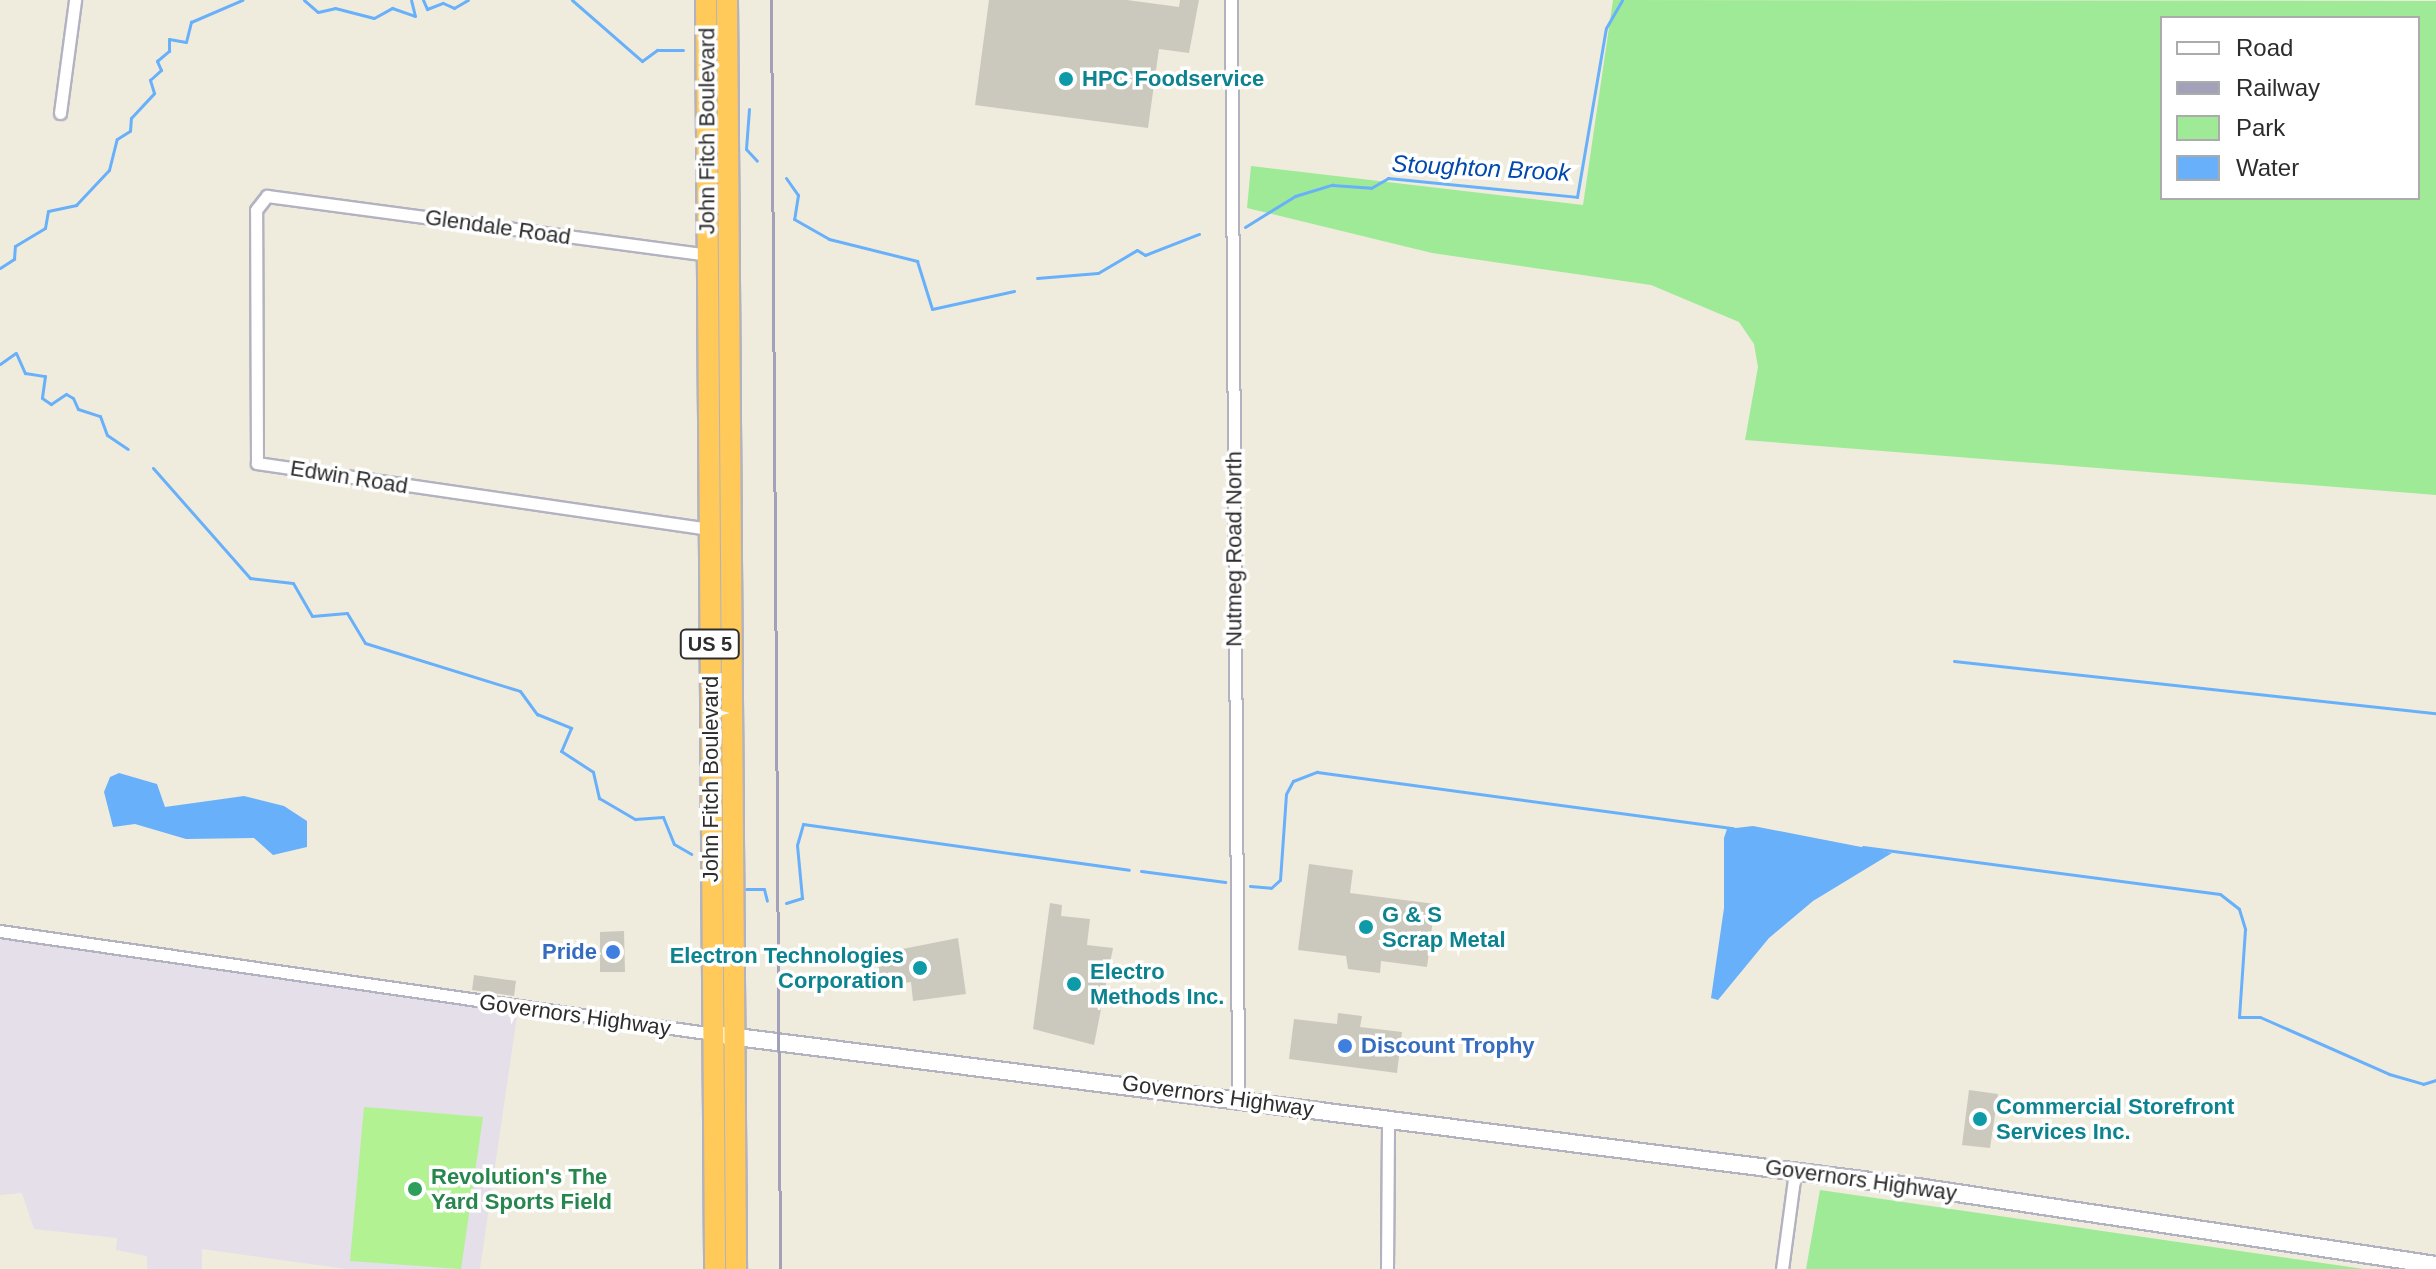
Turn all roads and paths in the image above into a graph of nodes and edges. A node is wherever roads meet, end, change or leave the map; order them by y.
1 (75, 0) edge
2 (706, 0) edge
3 (727, 0) edge
4 (1231, 0) edge
5 (60, 113) dead end
6 (267, 196) joint
7 (708, 255) junction
8 (729, 257) junction
9 (709, 529) junction
10 (0, 931) edge
11 (723, 1035) junction
12 (1238, 1098) junction
13 (1388, 1119) junction
14 (1795, 1171) junction
15 (2436, 1265) edge
16 (715, 1269) edge
17 (736, 1269) edge
18 (1387, 1269) edge
19 (1782, 1269) edge

1 - 5 street
2 - 7 highway, John Fitch Boulevard / US 5
3 - 8 highway, John Fitch Boulevard / US 5
4 - 12 street, Nutmeg Road North
6 - 7 street, Glendale Road
6 - 9 street, Edwin Road
7 - 8 street, Glendale Road
7 - 9 highway, John Fitch Boulevard / US 5
8 - 11 highway, John Fitch Boulevard / US 5
9 - 11 highway, John Fitch Boulevard / US 5
10 - 11 street, Governors Highway
11 - 12 street, Governors Highway
11 - 16 highway, John Fitch Boulevard / US 5
11 - 17 highway, John Fitch Boulevard / US 5
12 - 13 street, Governors Highway
13 - 14 street, Governors Highway
13 - 18 street
14 - 15 street, Governors Highway
14 - 19 street

